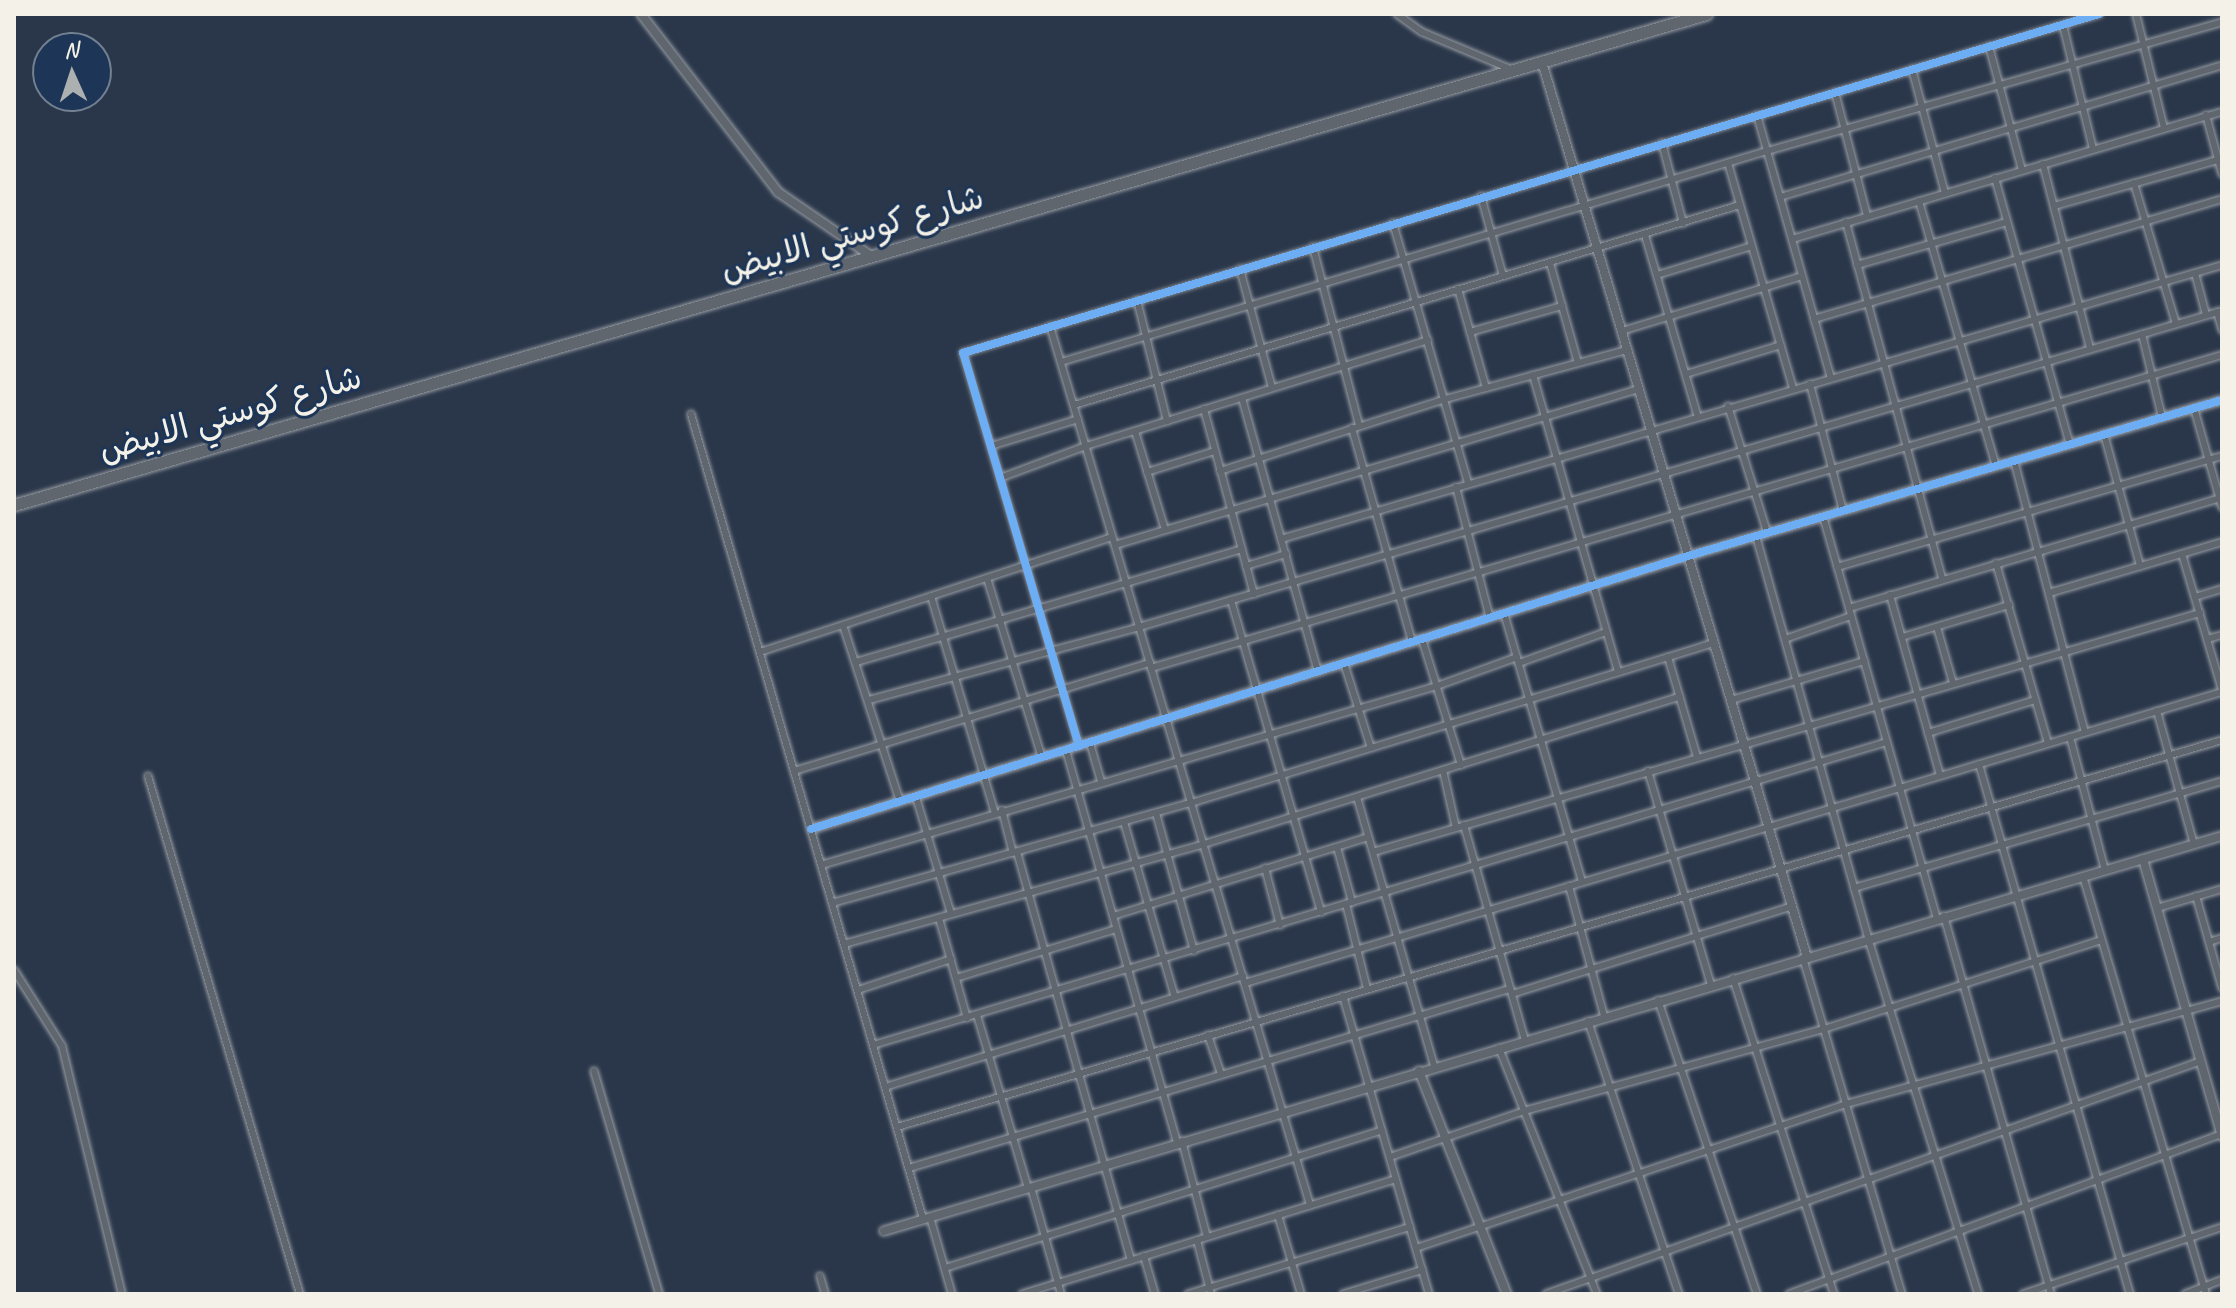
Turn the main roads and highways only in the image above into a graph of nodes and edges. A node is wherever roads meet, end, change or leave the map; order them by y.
1 (1706, 14) edge
2 (14, 505) edge

1 - 2 highway, شارع كوستي الابيض

